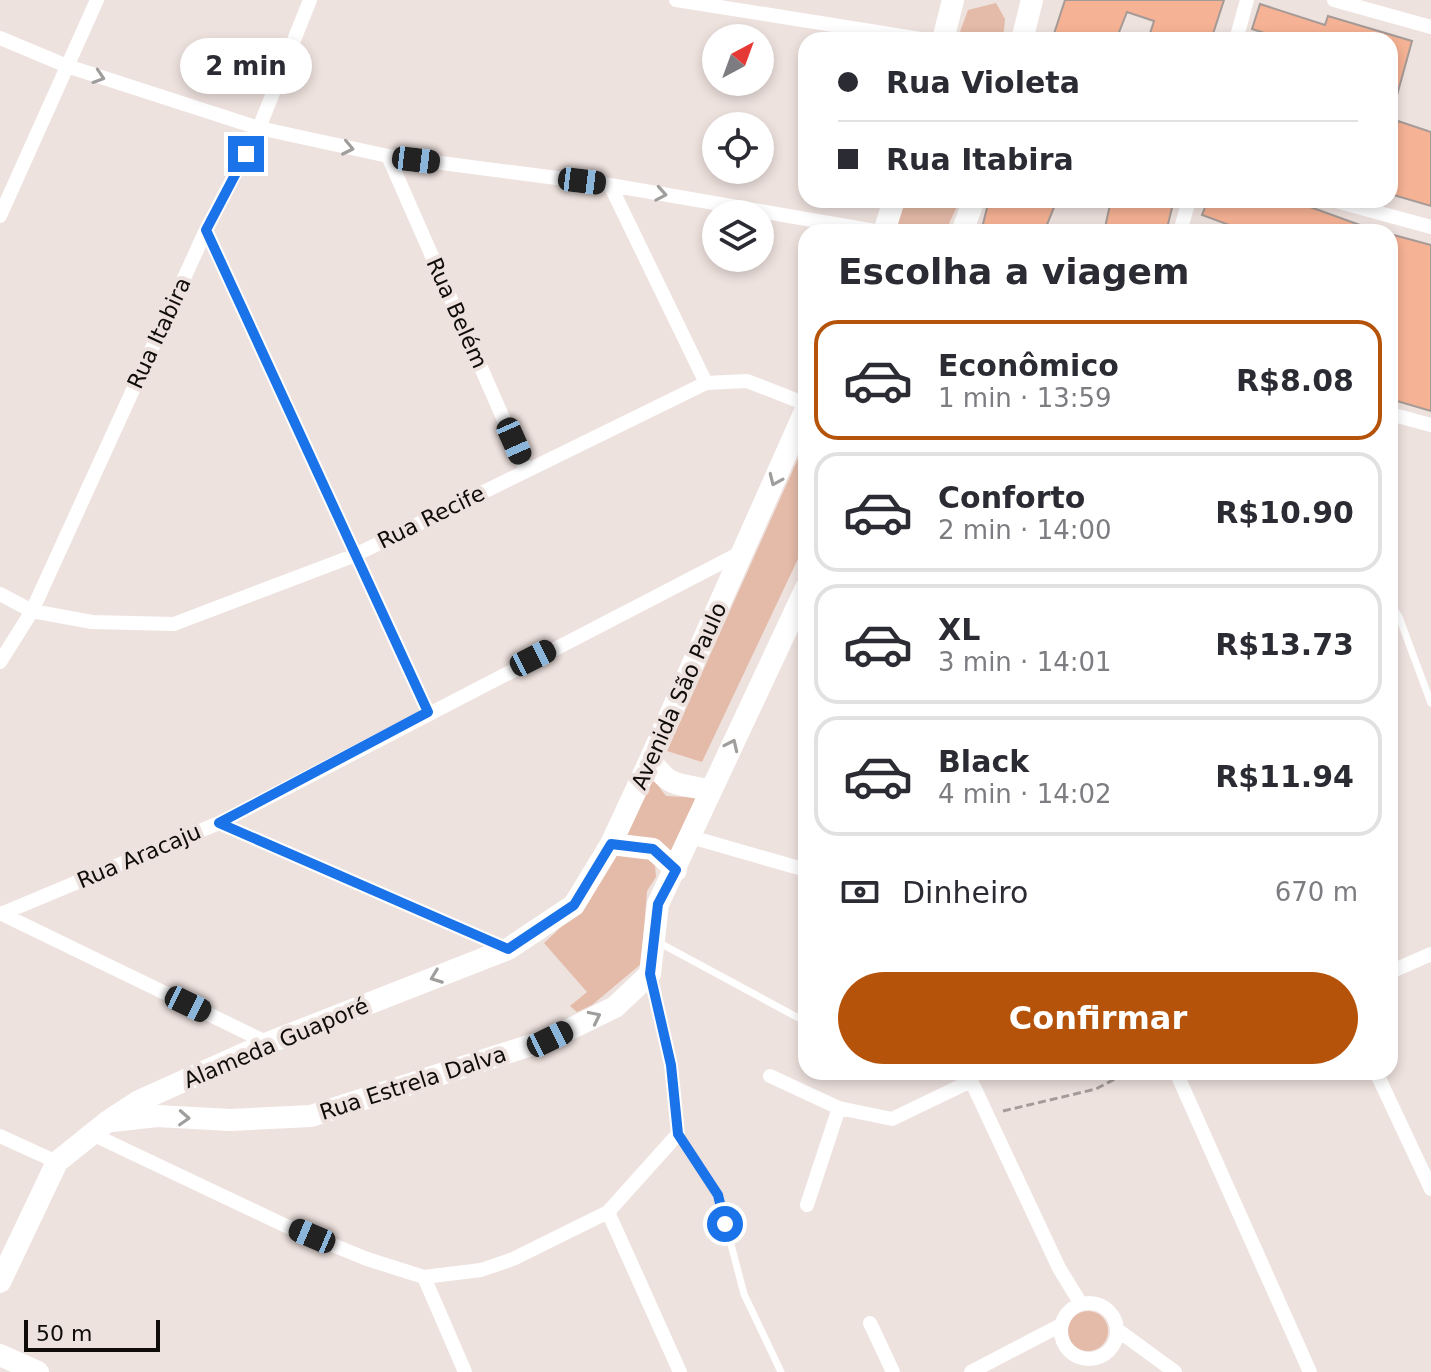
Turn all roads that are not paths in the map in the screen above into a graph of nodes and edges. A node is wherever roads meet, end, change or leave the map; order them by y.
1 (97, 0) edge
2 (310, 0) edge
3 (676, 0) edge
4 (953, 0) edge
5 (1015, 0) edge
6 (1247, 0) edge
7 (1334, 0) edge
8 (1027, 20) edge
9 (1431, 27) edge
10 (877, 32) edge
11 (945, 32) edge
12 (1238, 32) edge
13 (0, 38) edge
14 (67, 66) junction
15 (259, 128) junction
16 (388, 156) junction
17 (610, 185) junction
18 (1361, 208) edge
19 (0, 216) edge
20 (836, 224) edge
21 (1431, 227) edge
22 (206, 230) junction
23 (706, 383) junction
24 (798, 403) edge
25 (1398, 416) edge
26 (798, 425) edge
27 (1431, 425) edge
28 (526, 470) junction
29 (744, 550) junction
30 (353, 556) junction
31 (0, 594) edge
32 (798, 605) edge
33 (32, 611) junction
34 (1398, 615) edge
35 (0, 662) edge
36 (1431, 703) edge
37 (428, 712) junction
38 (650, 760) junction
39 (710, 791) junction
40 (219, 823) junction
41 (691, 837) junction
42 (611, 844) junction
43 (798, 868) edge
44 (676, 870) junction
45 (1, 914) edge
46 (654, 940) junction
47 (508, 949) junction
48 (1431, 954) edge
49 (1398, 968) edge
50 (650, 974) junction
51 (798, 1018) edge
52 (268, 1043) junction
53 (770, 1076) dead end
54 (962, 1080) edge
55 (971, 1080) edge
56 (1180, 1080) edge
57 (1380, 1080) edge
58 (839, 1108) junction
59 (99, 1128) junction
60 (678, 1134) junction
61 (0, 1136) edge
62 (1424, 1158) edge
63 (57, 1162) junction
64 (1431, 1189) edge
65 (807, 1205) dead end
66 (608, 1212) junction
67 (424, 1277) junction
68 (0, 1282) edge
69 (1081, 1304) junction
70 (870, 1323) dead end
71 (1061, 1325) junction
72 (1119, 1331) junction
73 (0, 1355) edge
74 (38, 1372) edge
75 (465, 1372) edge
76 (680, 1372) edge
77 (781, 1372) edge
78 (893, 1372) edge
79 (971, 1372) edge
80 (1175, 1372) edge
81 (1310, 1372) edge

1 - 14 street
2 - 15 street, Rua Itabira
3 - 10 street
4 - 11 street
5 - 8 street
6 - 12 street
7 - 9 street
13 - 14 street
14 -> 15 street
14 - 19 street
15 -> 16 street
15 - 22 street, Rua Itabira
16 - 17 street
16 - 28 street, Rua Belém
17 -> 20 street
17 - 23 street
18 - 21 street
22 - 30 street
22 - 33 street, Rua Itabira
23 - 24 street, Rua Recife
23 - 28 street, Rua Recife
25 - 27 street
26 -> 29 street, Avenida São Paulo
28 - 30 street, Rua Recife
29 - 37 street, Rua Aracaju
29 - 38 street, Avenida São Paulo
30 - 33 street, Rua Recife
30 - 37 street
31 - 33 street, Rua Recife
39 -> 32 street
33 - 35 street, Rua Itabira
34 - 36 lane
37 - 40 street, Rua Aracaju
38 - 39 street
38 - 42 street, Avenida São Paulo
39 - 41 street
40 - 45 street, Rua Aracaju
40 - 47 street
41 - 43 street
41 - 44 street
42 - 44 street
42 - 47 street, Avenida São Paulo
44 - 46 street
45 - 52 street
46 - 50 street
46 - 51 lane
47 -> 52 street, Alameda Guaporé
48 - 49 street
59 -> 50 street, Rua Estrela Dalva
50 - 60 street
52 - 59 street, Alameda Guaporé
53 - 58 street
54 - 58 street
55 - 69 street
56 - 81 street
57 - 62 street
58 - 65 street
59 - 63 street, Alameda Guaporé
59 - 67 street
60 - 66 street
60 - 77 lane
61 - 63 street
62 - 64 street
63 - 68 street
66 - 67 street
66 - 76 street
67 - 75 street
69 - 71 street
69 - 72 street
70 - 78 street
71 - 72 street
71 - 79 street
72 - 80 street
73 - 74 street

